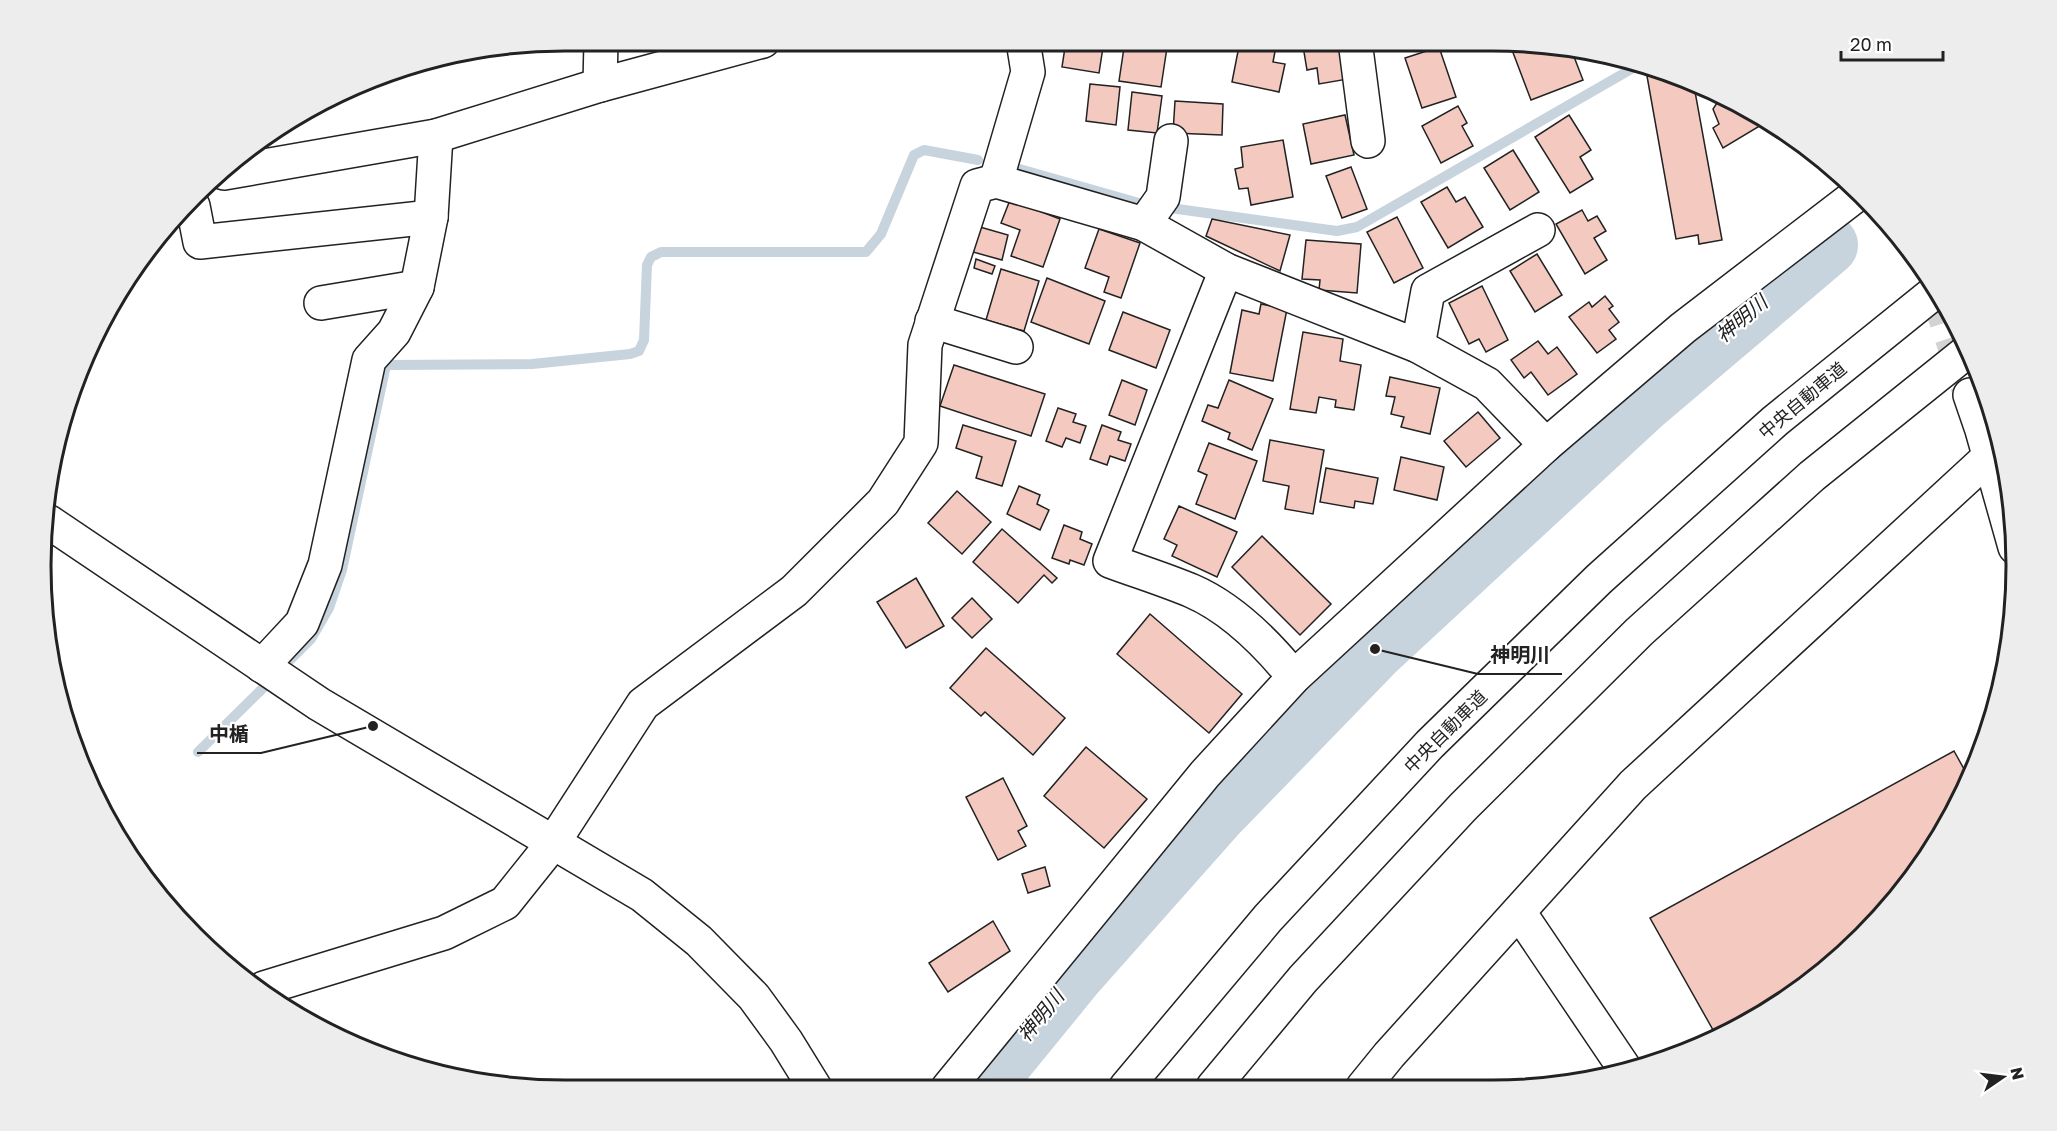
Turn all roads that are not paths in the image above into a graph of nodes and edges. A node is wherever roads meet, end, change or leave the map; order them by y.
1 (601, 51) edge
2 (726, 51) edge
3 (1025, 51) edge
4 (1356, 51) edge
5 (600, 85) junction
6 (436, 136) junction
7 (1171, 141) dead end
8 (1368, 141) dead end
9 (235, 171) edge
10 (996, 181) junction
11 (1852, 199) edge
12 (194, 210) edge
13 (431, 217) junction
14 (1144, 224) junction
15 (1538, 230) dead end
16 (1226, 270) junction
17 (417, 286) junction
18 (1929, 296) edge
19 (321, 303) dead end
20 (932, 321) junction
21 (1418, 346) junction
22 (1017, 347) dead end
23 (1961, 356) edge
24 (1970, 395) tunnel mouth
25 (1988, 434) edge
26 (1989, 435) edge
27 (1546, 445) junction
28 (53, 524) edge
29 (262, 666) junction
30 (1294, 677) junction
31 (554, 843) junction
32 (1519, 912) junction
33 (270, 986) edge
34 (1621, 1063) edge
35 (810, 1080) edge
36 (955, 1080) edge
37 (1133, 1080) edge
38 (1219, 1080) edge
39 (1369, 1080) edge

1 - 5 main road
2 - 5 main road
3 - 10 main road
4 - 8 main road
5 - 6 main road
6 - 9 main road
6 - 13 main road
7 - 14 main road
10 - 14 main road
10 - 20 main road
11 - 27 main road
12 - 13 main road
13 - 17 main road
14 - 16 main road
15 - 21 main road
16 - 21 main road
16 - 30 main road
17 - 19 main road
17 - 29 main road
18 - 37 main road, 中央自動車道
20 - 22 main road
20 - 31 main road
21 - 27 main road
23 - 38 main road
24 - 25 main road
26 - 32 main road
27 - 30 main road
28 - 29 main road
29 - 31 main road
30 - 36 main road
31 - 33 main road
31 - 35 main road
32 - 34 main road
32 - 39 main road

